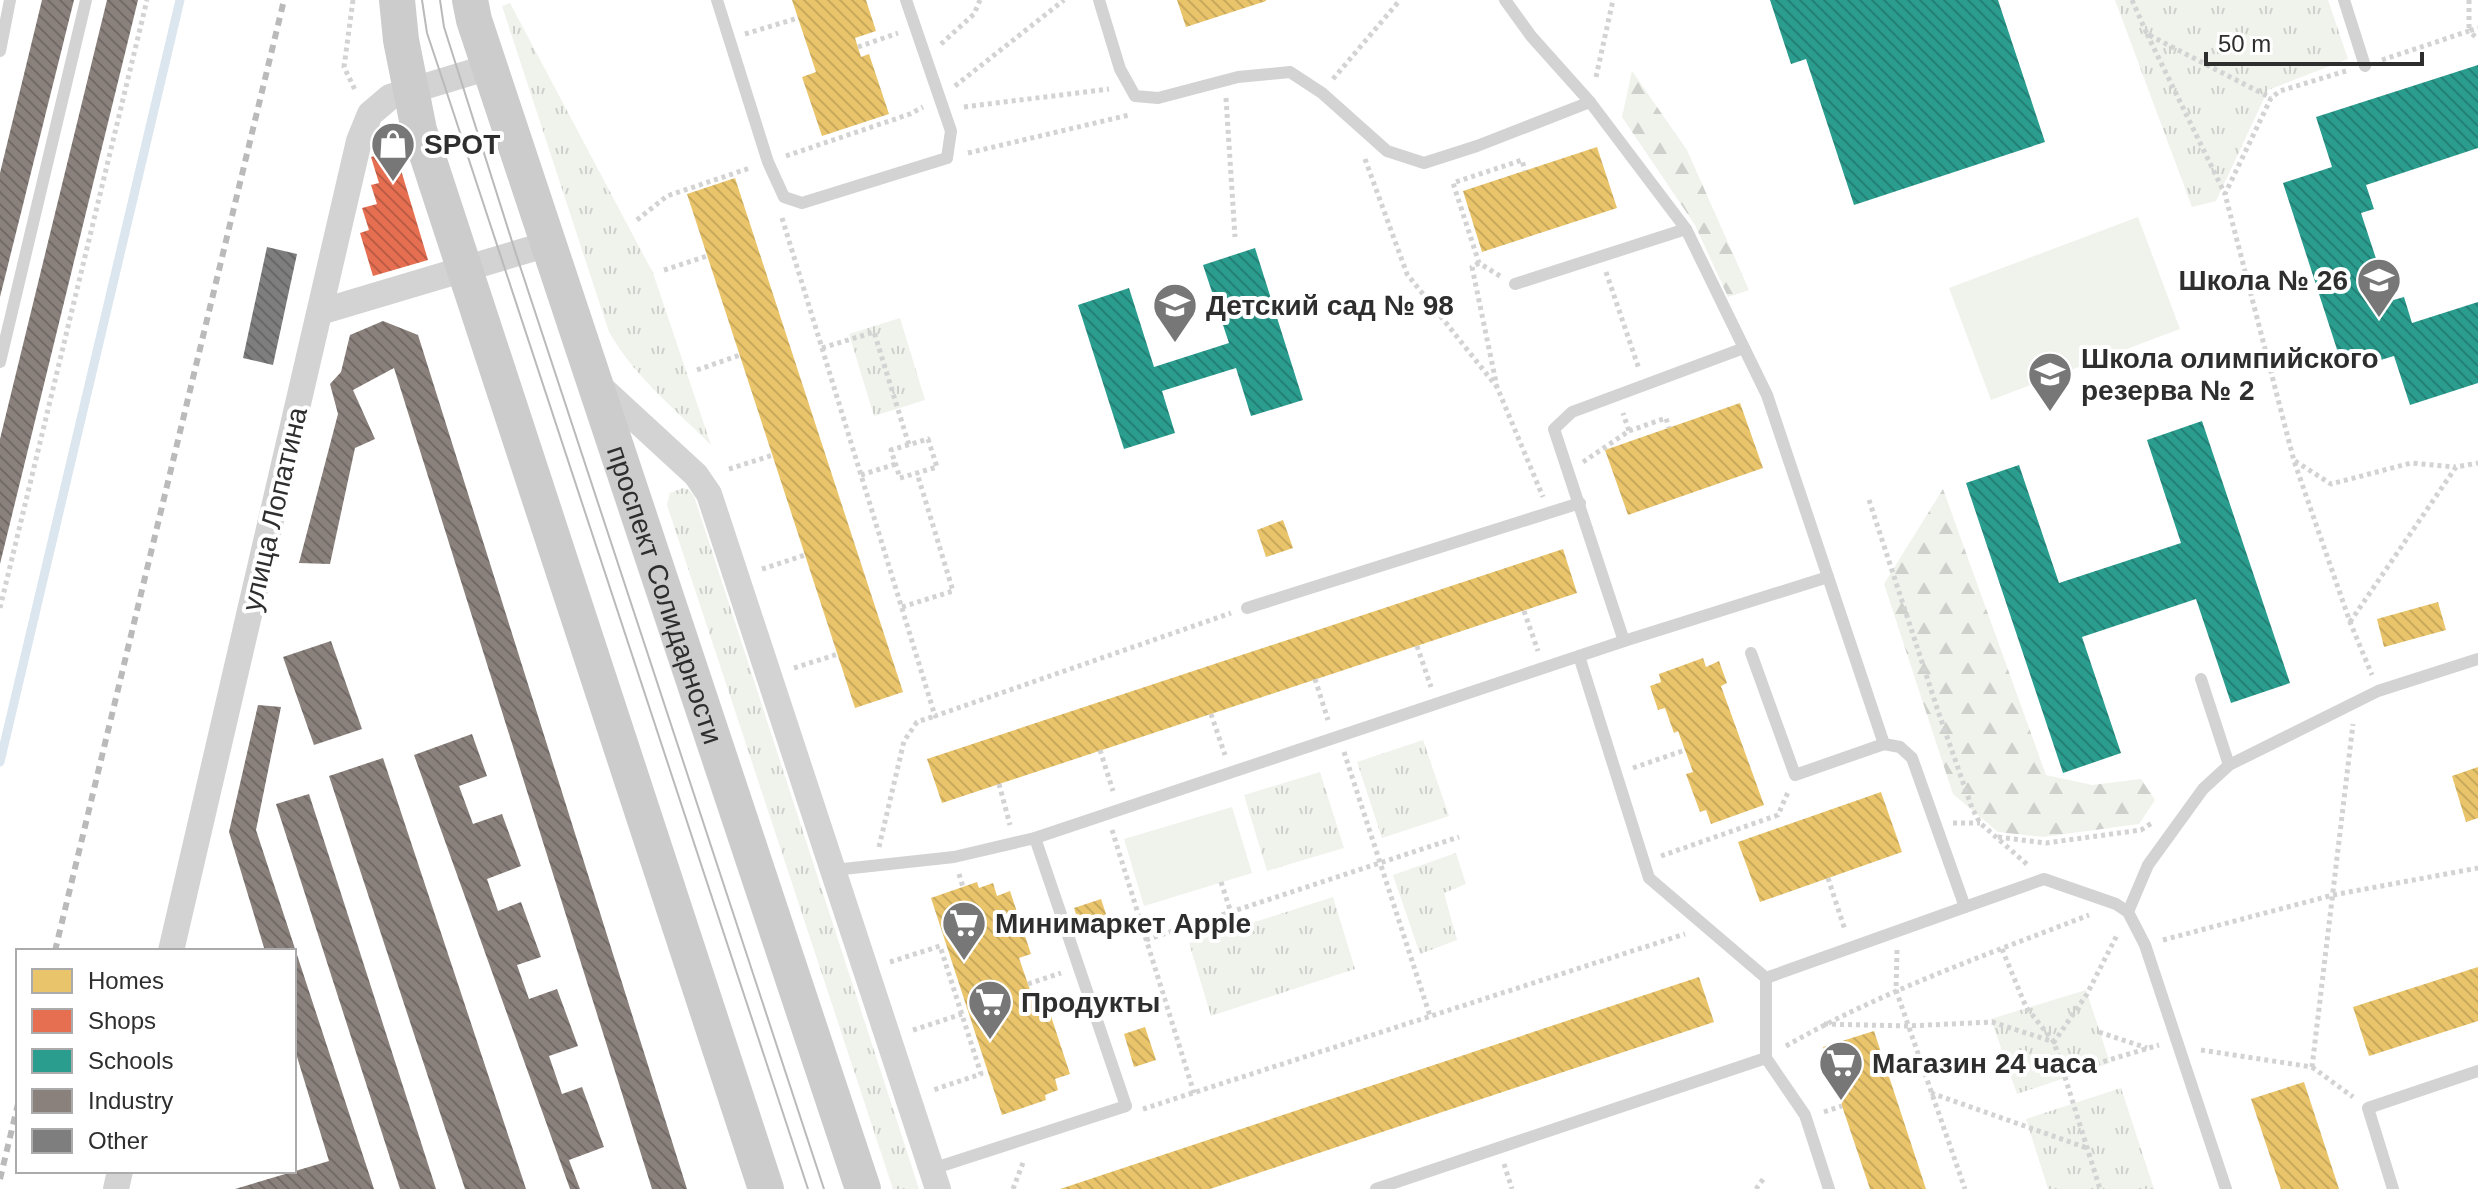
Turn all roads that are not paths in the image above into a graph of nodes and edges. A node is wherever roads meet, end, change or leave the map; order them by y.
1 (10, 0) edge
2 (86, 0) edge
3 (397, 0) edge
4 (470, 0) edge
5 (717, 0) edge
6 (906, 0) edge
7 (1099, 0) edge
8 (1505, 0) edge
9 (2344, 0) edge
10 (0, 51) edge
11 (2365, 66) road end
12 (489, 67) junction
13 (410, 91) junction
14 (1590, 102) junction
15 (1686, 229) junction
16 (548, 244) junction
17 (465, 270) junction
18 (1515, 284) road end
19 (320, 312) junction
20 (1744, 348) junction
21 (0, 362) edge
22 (593, 380) junction
23 (1580, 503) junction
24 (1828, 577) junction
25 (1247, 608) road end
26 (1624, 641) junction
27 (1751, 653) dead end
28 (1579, 656) junction
29 (2478, 659) edge
30 (2201, 679) dead end
31 (1884, 744) junction
32 (2229, 765) junction
33 (1035, 838) junction
34 (834, 870) junction
35 (1965, 907) junction
36 (2128, 912) junction
37 (171, 949) edge
38 (1766, 978) junction
39 (1766, 1058) junction
40 (2478, 1071) edge
41 (935, 1179) edge
42 (766, 1189) edge
43 (863, 1189) edge
44 (1376, 1189) edge
45 (1829, 1189) edge
46 (2226, 1189) edge
47 (2393, 1189) edge

1 - 10 lane
2 - 21 lane
3 - 13 main road
4 - 12 main road, проспект Солидарности
5 - 6 lane
7 - 14 lane
8 - 14 lane
9 - 11 lane
12 - 13 street
12 - 16 main road, проспект Солидарности
13 - 17 main road
13 - 19 street, улица Лопатина
14 - 15 lane
15 - 18 lane
15 - 20 lane
16 - 17 street
16 - 22 main road, проспект Солидарности
17 - 19 street
17 - 42 main road
19 - 37 street, улица Лопатина
20 - 23 lane
20 - 24 lane
22 - 34 street
22 - 43 main road, проспект Солидарности
23 - 25 lane
23 - 26 lane
24 - 26 lane
24 - 31 lane
26 - 28 lane
27 - 31 lane
28 - 33 lane
28 - 38 lane
29 - 32 lane
30 - 32 lane
31 - 35 lane
32 - 36 lane
33 - 34 lane
33 - 41 lane
34 - 41 street
35 - 36 lane
35 - 38 lane
36 - 46 lane
38 - 39 lane
39 - 44 lane
39 - 45 lane
40 - 47 lane

